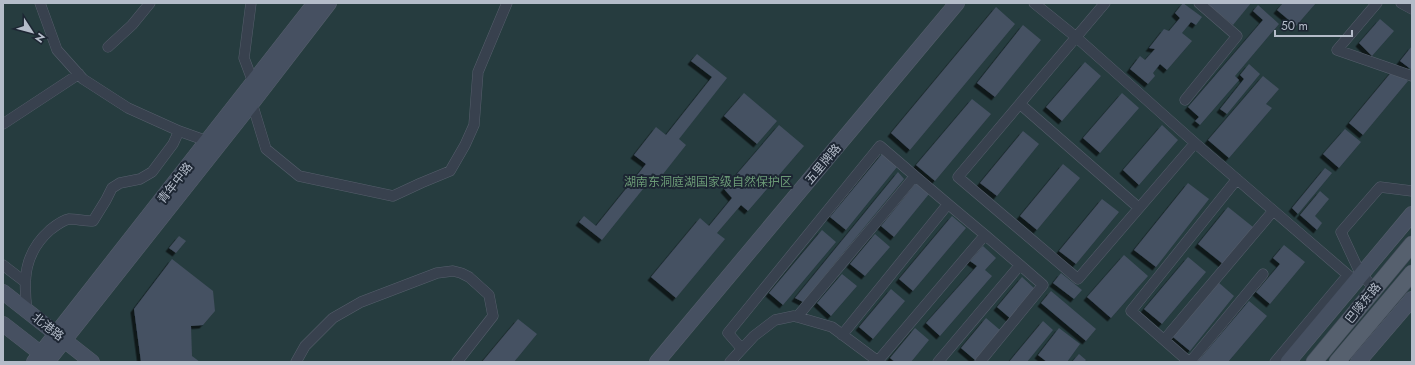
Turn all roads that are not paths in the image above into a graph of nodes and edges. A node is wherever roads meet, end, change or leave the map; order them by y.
1 (40, 3) edge
2 (150, 3) edge
3 (250, 3) edge
4 (315, 3) edge
5 (329, 3) edge
6 (508, 3) edge
7 (946, 3) edge
8 (957, 3) edge
9 (1034, 3) edge
10 (1105, 3) edge
11 (1199, 3) edge
12 (1377, 3) edge
13 (1401, 3) edge
14 (1412, 9) edge
15 (1076, 37) junction
16 (108, 47) dead end
17 (79, 74) junction
18 (1412, 76) edge
19 (253, 82) junction
20 (1184, 100) dead end
21 (252, 103) junction
22 (1020, 104) junction
23 (3, 124) edge
24 (180, 131) junction
25 (207, 141) junction
26 (1195, 143) junction
27 (915, 176) junction
28 (1237, 180) junction
29 (1412, 191) edge
30 (948, 204) junction
31 (1139, 208) junction
32 (1273, 211) junction
33 (1412, 214) edge
34 (985, 235) junction
35 (1412, 244) edge
36 (3, 265) edge
37 (1020, 265) junction
38 (1412, 273) edge
39 (1263, 274) dead end
40 (1355, 277) junction
41 (25, 282) junction
42 (1375, 288) junction
43 (3, 292) edge
44 (1412, 298) edge
45 (27, 311) junction
46 (797, 318) junction
47 (3, 324) edge
48 (842, 335) junction
49 (60, 337) junction
50 (1164, 340) junction
51 (742, 349) junction
52 (44, 360) edge
53 (92, 362) edge
54 (296, 362) edge
55 (457, 362) edge
56 (646, 362) edge
57 (657, 362) edge
58 (730, 362) edge
59 (878, 362) edge
60 (938, 362) edge
61 (980, 362) edge
62 (1189, 362) edge
63 (1274, 362) edge
64 (1288, 362) edge
65 (1314, 362) edge
66 (1337, 362) edge
67 (1358, 362) edge

1 - 17 street
2 - 16 street
3 - 19 street
4 - 19 main road, 青年中路
5 - 21 main road
6 - 21 street
7 - 56 main road, 五里牌路
8 - 57 main road, 五里牌路
9 - 15 street
10 - 15 street
11 - 20 street
12 - 18 street
13 - 14 street
15 - 22 street
15 - 26 street
17 - 23 street
17 - 24 street
19 - 25 main road, 青年中路
21 - 49 main road
22 - 31 street
22 - 31 street
24 - 25 street
24 - 41 street
25 - 49 main road, 青年中路
26 - 28 street
26 - 31 street
27 - 30 street
27 - 46 street
27 - 51 street
28 - 32 street
28 - 50 street
29 - 40 street
30 - 34 street
30 - 48 street
32 - 40 street
32 - 50 street
33 - 40 main road
34 - 37 street
34 - 59 street
35 - 42 main road, 巴陵东路
36 - 41 street
37 - 60 street
37 - 61 street
38 - 66 main road, 巴陵东路
39 - 62 street
40 - 42 street
40 - 63 street
40 - 64 main road
41 - 45 street
42 - 65 main road, 巴陵东路
43 - 45 main road, 北港路
44 - 67 main road
45 - 49 main road, 北港路
46 - 48 street
46 - 51 street
47 - 52 main road
48 - 59 street
49 - 52 main road, 青年中路
49 - 53 main road, 北港路
50 - 62 street
51 - 58 street
54 - 55 street

